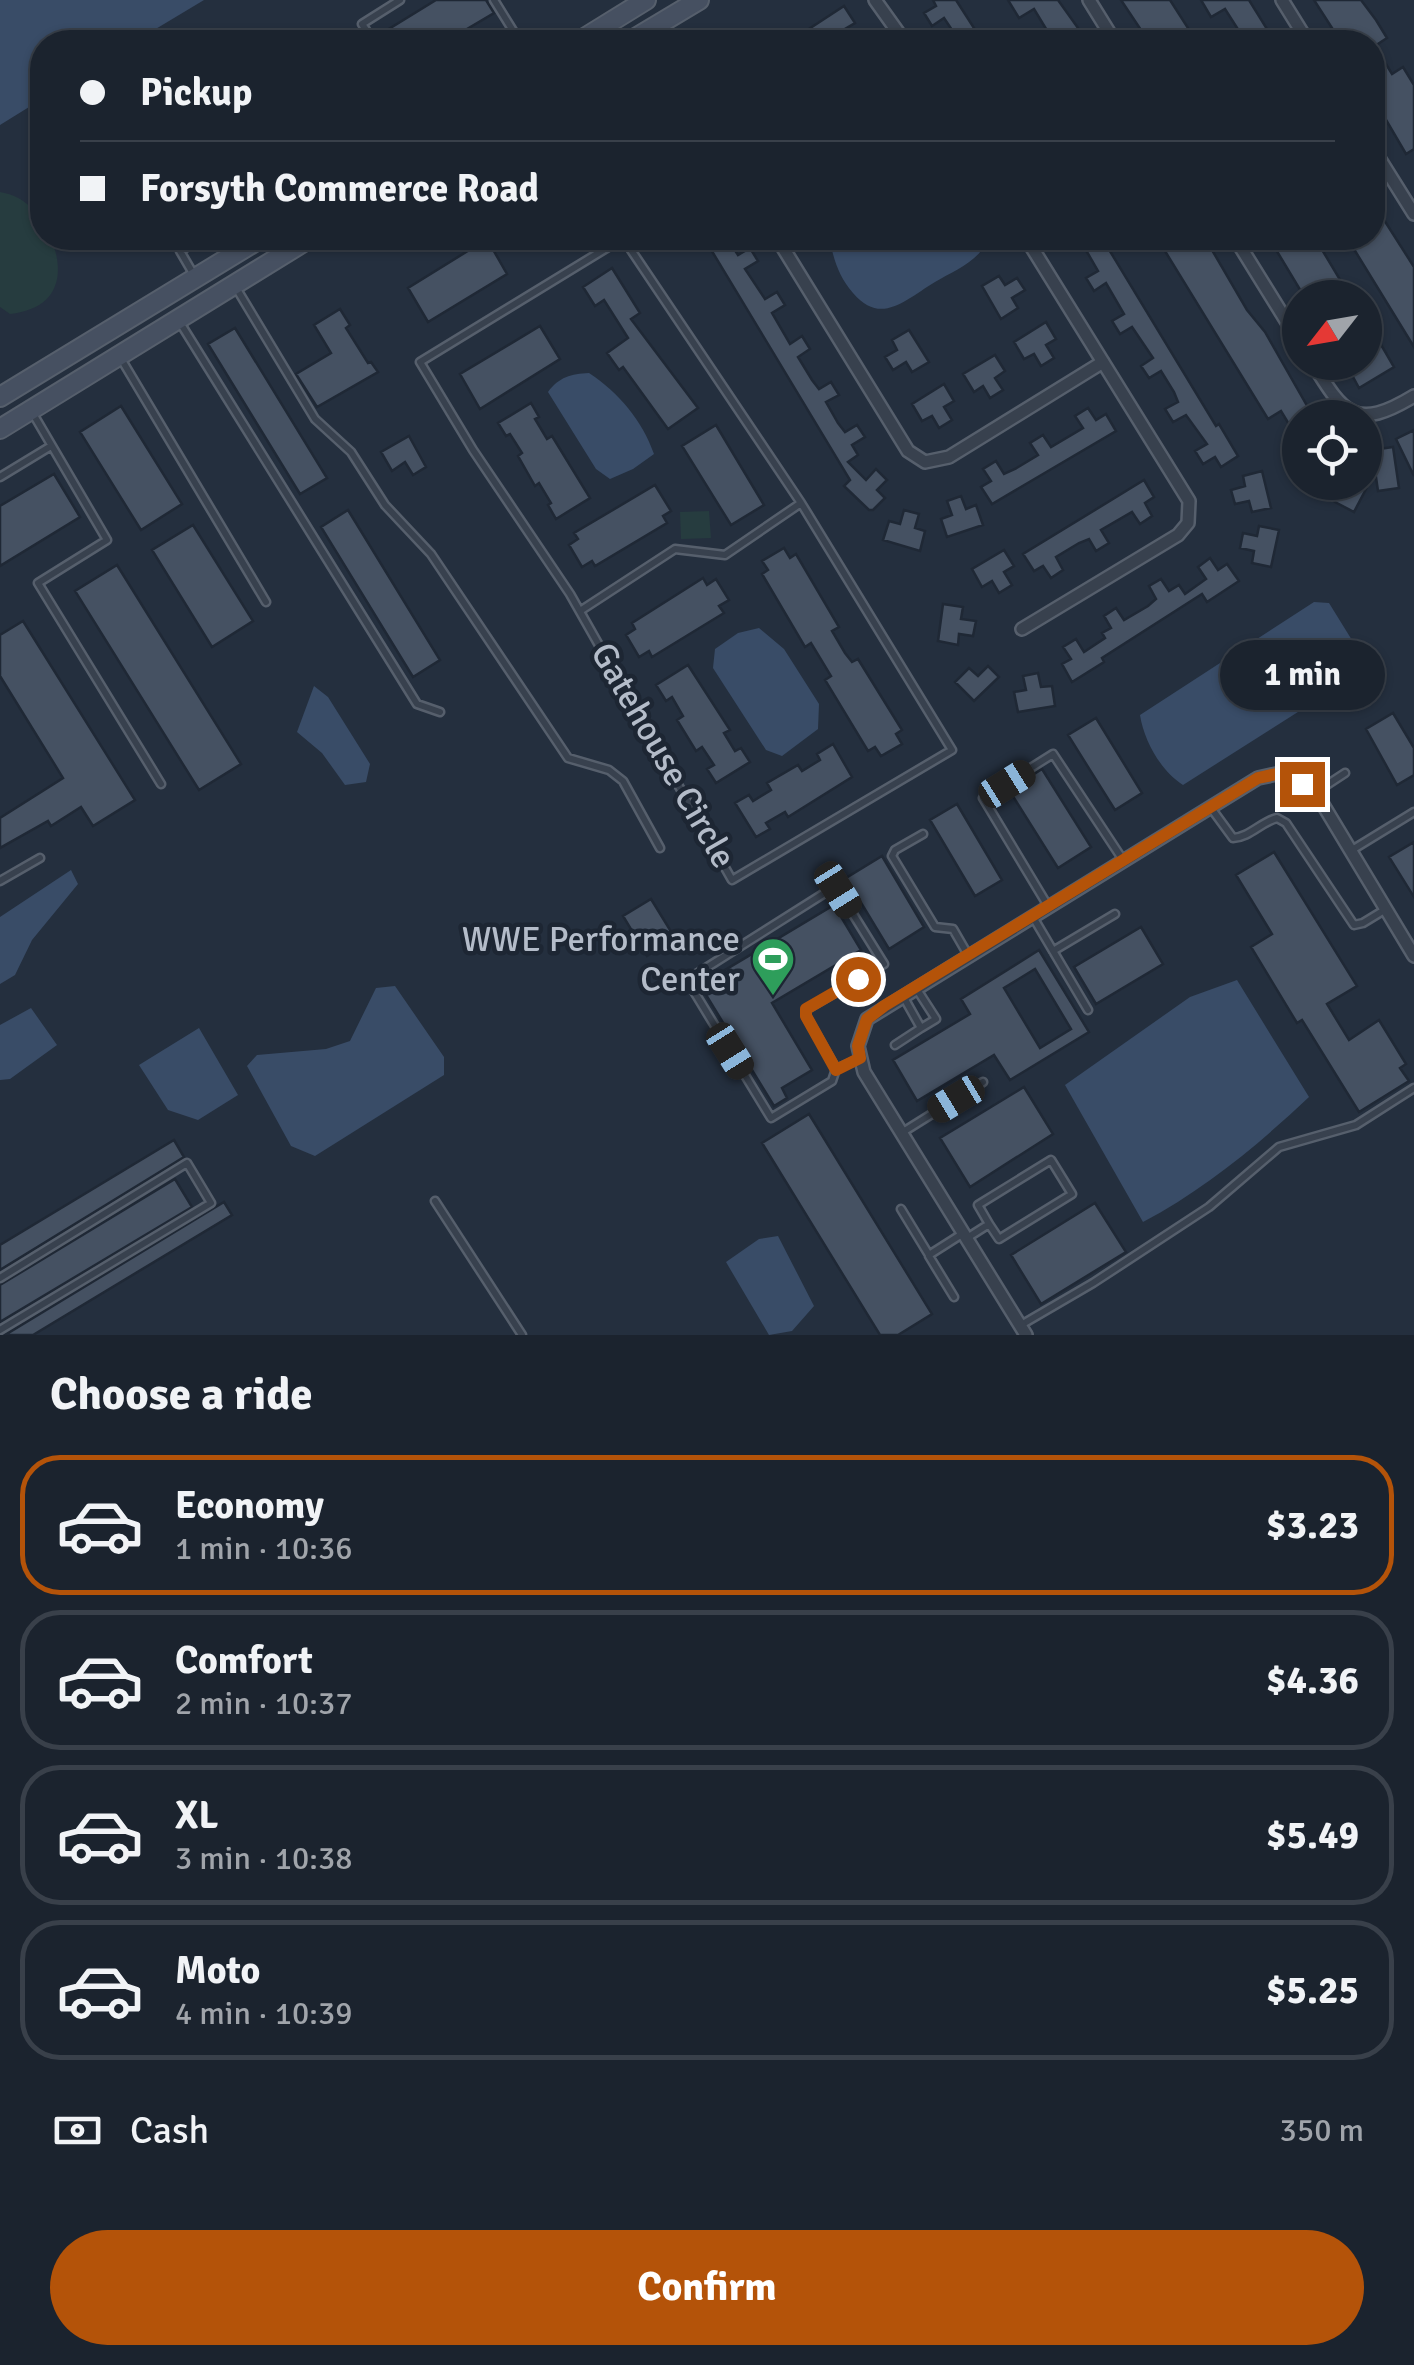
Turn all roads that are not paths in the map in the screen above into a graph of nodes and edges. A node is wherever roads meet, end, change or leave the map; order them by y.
1 (400, 0) edge
2 (494, 0) edge
3 (646, 0) edge
4 (699, 0) edge
5 (875, 0) edge
6 (1089, 0) edge
7 (1282, 0) edge
8 (366, 30) edge
9 (513, 30) edge
10 (597, 30) edge
11 (649, 30) edge
12 (896, 30) edge
13 (1108, 30) edge
14 (1301, 30) edge
15 (1385, 168) edge
16 (1414, 214) edge
17 (182, 250) edge
18 (242, 250) edge
19 (290, 250) edge
20 (604, 250) edge
21 (632, 250) edge
22 (784, 250) edge
23 (1033, 250) edge
24 (1242, 250) edge
25 (196, 278) junction
26 (234, 284) junction
27 (1282, 314) edge
28 (178, 320) junction
29 (120, 356) junction
30 (1103, 362) junction
31 (43, 371) junction
32 (1323, 380) edge
33 (1414, 396) edge
34 (0, 399) edge
35 (31, 410) junction
36 (0, 430) edge
37 (51, 446) junction
38 (0, 477) edge
39 (801, 503) junction
40 (266, 602) dead end
41 (580, 611) junction
42 (1022, 629) dead end
43 (440, 712) dead end
44 (1345, 773) dead end
45 (161, 784) dead end
46 (1313, 794) junction
47 (1211, 807) junction
48 (1414, 812) edge
49 (923, 834) dead end
50 (660, 848) dead end
51 (1351, 850) junction
52 (40, 858) dead end
53 (1123, 860) junction
54 (0, 881) edge
55 (1048, 906) junction
56 (1386, 908) junction
57 (1115, 914) dead end
58 (1032, 916) junction
59 (1053, 952) junction
60 (968, 955) junction
61 (1414, 956) edge
62 (916, 987) junction
63 (902, 995) junction
64 (1088, 1010) dead end
65 (922, 1028) junction
66 (895, 1045) dead end
67 (860, 1058) junction
68 (836, 1070) junction
69 (984, 1082) dead end
70 (1414, 1088) edge
71 (902, 1133) junction
72 (435, 1201) dead end
73 (901, 1209) dead end
74 (989, 1224) junction
75 (965, 1236) junction
76 (929, 1255) junction
77 (0, 1278) edge
78 (954, 1297) dead end
79 (0, 1330) edge
80 (1023, 1330) edge
81 (522, 1335) edge

1 - 8 lane
2 - 9 lane
3 - 10 main road
4 - 11 main road
5 - 12 street
6 - 13 street
7 - 14 street
15 - 16 street
17 - 25 lane
18 - 25 main road
19 - 26 main road
20 - 41 lane, Gatehouse Circle
21 - 39 lane, Gatehouse Circle
22 - 30 street
23 - 30 street
24 - 27 street
25 - 31 main road
26 - 28 main road
26 - 50 lane
28 - 29 main road
28 - 43 lane
29 - 35 main road
29 - 40 lane
30 - 42 street
31 - 34 main road
31 - 35 main road
32 - 33 street
35 - 36 main road
35 - 37 lane
37 - 38 lane
37 - 45 lane
39 - 41 lane
39 - 41 lane, Gatehouse Circle
44 - 46 lane
46 - 47 street
46 - 51 street
47 - 53 street
47 - 56 lane
48 - 51 lane
49 - 60 lane
51 - 56 street
52 - 54 lane
53 - 55 street
53 - 55 lane
55 - 58 street
56 - 61 street
57 - 59 lane
58 - 59 lane
58 - 60 street
59 - 64 lane
60 - 62 street
62 - 63 street
62 - 65 lane
63 - 65 lane
63 - 67 street
65 - 66 lane
67 - 68 lane
67 - 71 street
68 - 68 lane
69 - 71 lane
70 - 80 lane
71 - 75 street
72 - 81 lane
73 - 76 lane
74 - 74 lane
74 - 75 lane
75 - 76 lane
75 - 80 street
76 - 78 lane
77 - 79 lane

